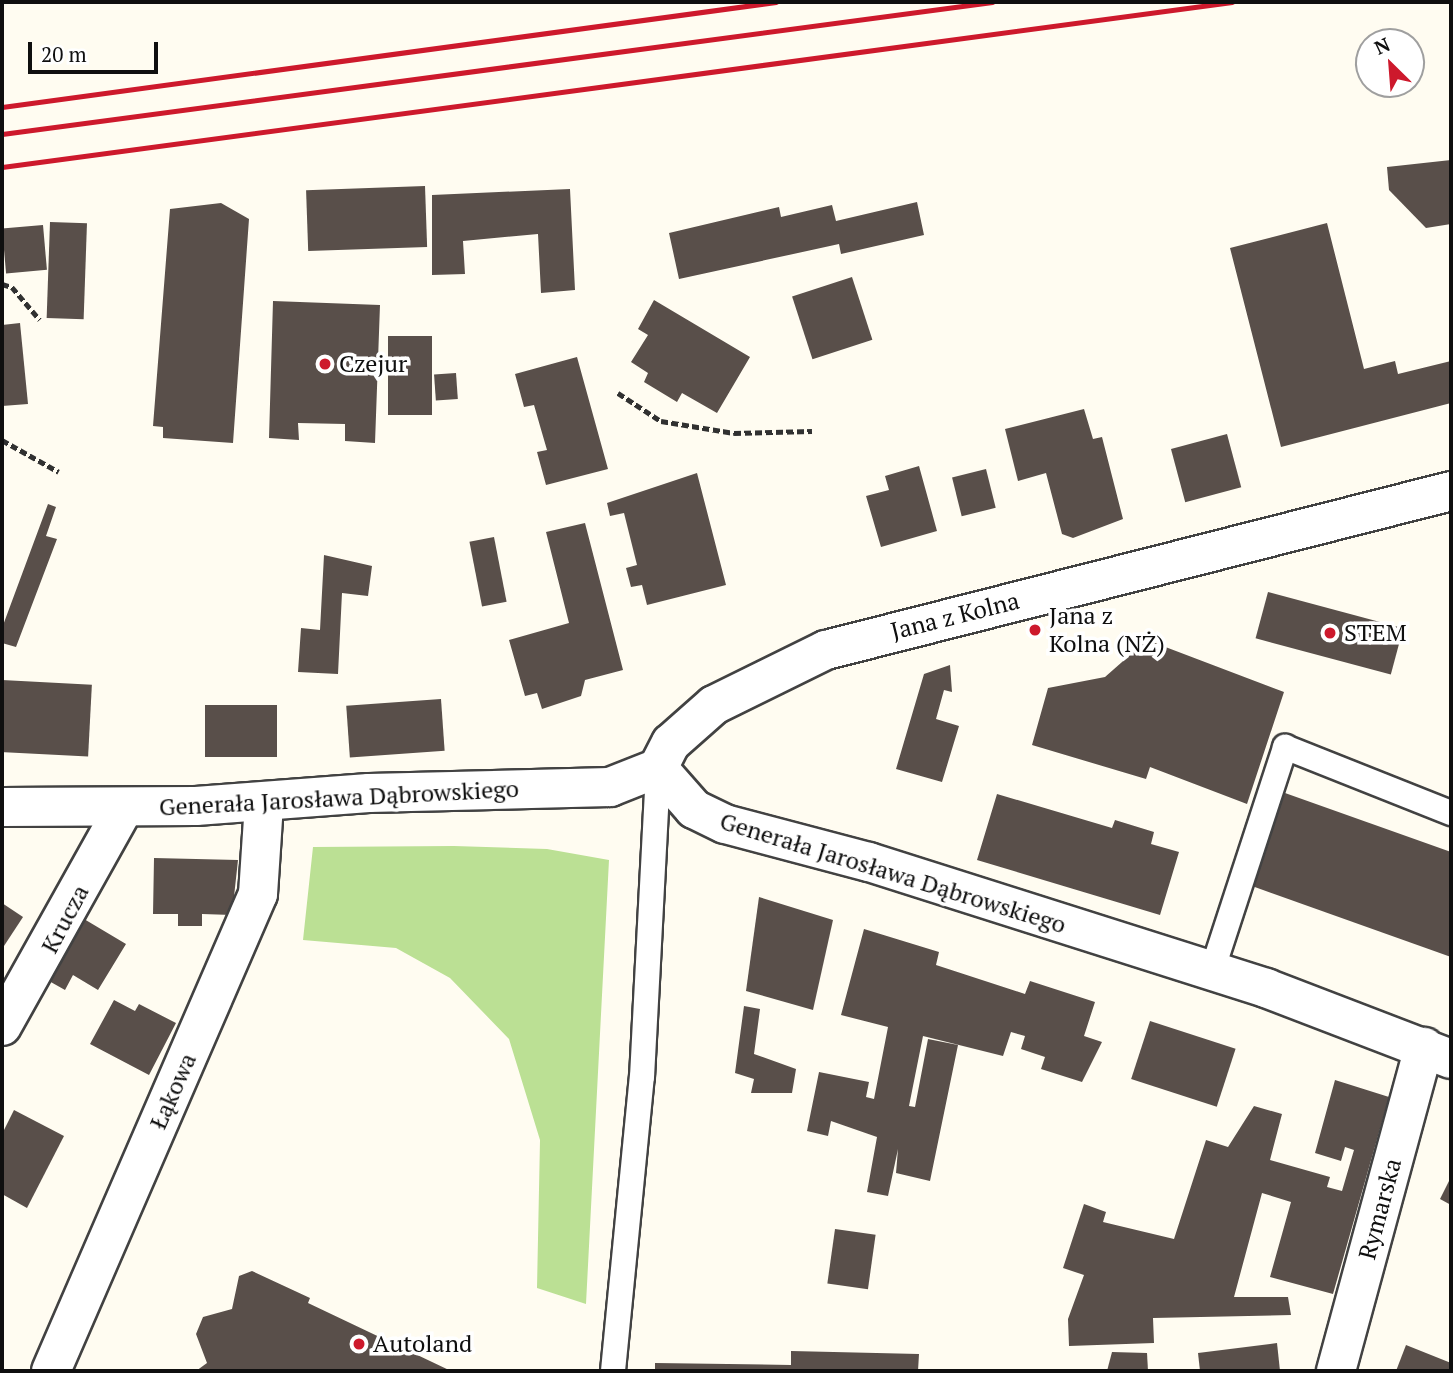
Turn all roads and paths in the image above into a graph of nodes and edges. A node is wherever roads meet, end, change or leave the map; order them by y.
1 (2, 285) edge
2 (40, 320) dead end
3 (618, 393) dead end
4 (812, 431) dead end
5 (2, 440) edge
6 (59, 472) dead end
7 (1451, 491) edge
8 (658, 768) junction
9 (264, 803) junction
10 (2, 807) edge
11 (124, 808) junction
12 (1451, 813) edge
13 (1212, 971) junction
14 (2, 1026) edge
15 (1438, 1053) edge
16 (51, 1371) edge
17 (613, 1371) edge
18 (1336, 1371) edge

1 - 2 path
3 - 4 path
5 - 6 path
7 - 8 street, Jana z Kolna
8 - 9 street, Generała Jarosława Dąbrowskiego
8 - 13 street, Generała Jarosława Dąbrowskiego
8 - 17 lane
9 - 11 street, Generała Jarosława Dąbrowskiego
9 - 16 street, Łąkowa
10 - 11 street, Generała Jarosława Dąbrowskiego
11 - 14 street, Krucza
12 - 13 lane
13 - 15 street, Generała Jarosława Dąbrowskiego
15 - 18 street, Rymarska

